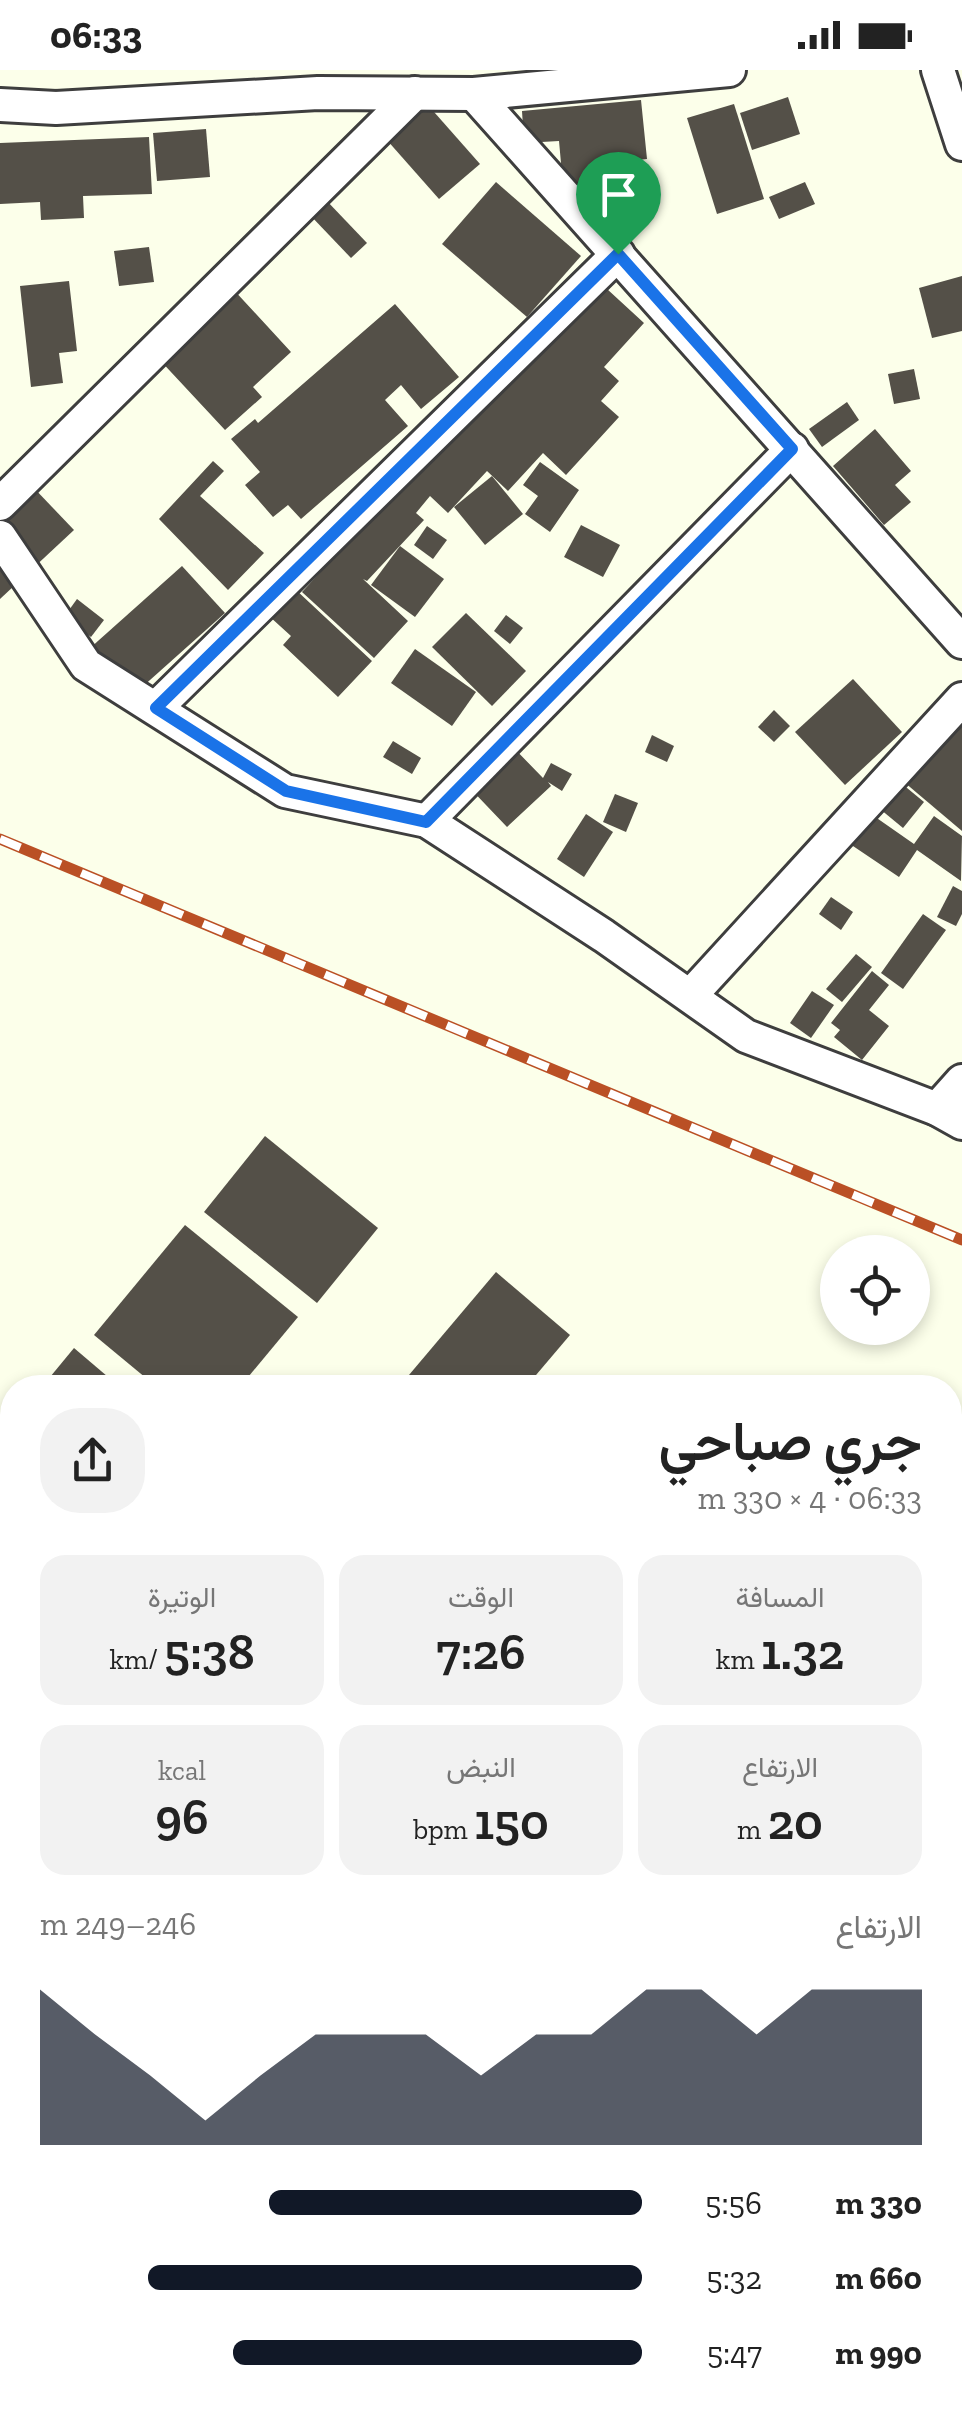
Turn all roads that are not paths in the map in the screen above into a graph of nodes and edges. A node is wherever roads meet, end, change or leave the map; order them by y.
1 (729, 70) edge
2 (938, 70) edge
3 (415, 93) junction
4 (474, 94) junction
5 (0, 105) edge
6 (962, 144) edge
7 (618, 254) junction
8 (792, 449) junction
9 (0, 504) edge
10 (0, 537) edge
11 (962, 642) edge
12 (962, 699) edge
13 (156, 708) junction
14 (426, 822) junction
15 (691, 995) junction
16 (962, 1080) edge
17 (950, 1116) edge

1 - 4 street
2 - 6 street
3 - 4 street
3 - 5 street
3 - 9 street
4 - 7 street
7 - 8 street
7 - 13 street
8 - 11 street
8 - 14 street
10 - 13 street
12 - 15 street
13 - 14 street
14 - 15 street
15 - 17 street
16 - 17 street

